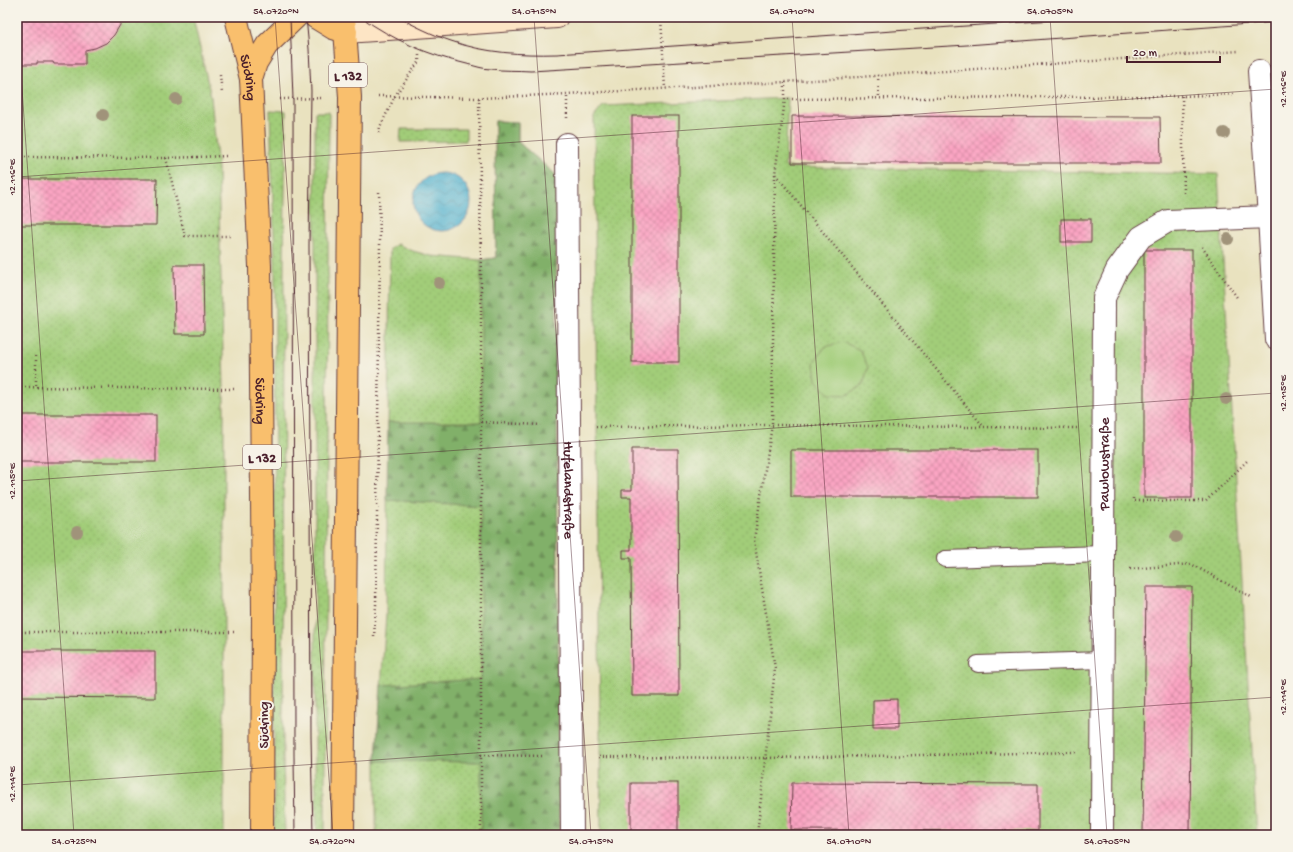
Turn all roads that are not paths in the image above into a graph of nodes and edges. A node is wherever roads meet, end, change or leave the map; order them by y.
1 (236, 17) edge
2 (296, 17) edge
3 (315, 17) edge
4 (557, 17) edge
5 (345, 24) edge
6 (1259, 71) dead end
7 (251, 89) junction
8 (567, 144) dead end
9 (1269, 216) junction
10 (1276, 339) edge
11 (946, 559) dead end
12 (1103, 563) junction
13 (1102, 660) junction
14 (978, 664) dead end
15 (262, 835) edge
16 (343, 835) edge
17 (572, 835) edge
18 (1102, 835) edge

1 - 7 main road, Südring / L 132
2 - 7 main road, L 132
3 - 5 main road
4 - 5 main road
5 - 16 main road, L 132
6 - 9 street
7 - 15 main road, Südring / L 132
8 - 17 street, Hufelandstraße
9 - 10 street
9 - 12 street, Pawlowstraße
11 - 12 lane
12 - 13 street, Pawlowstraße
13 - 14 lane
13 - 18 street, Pawlowstraße

